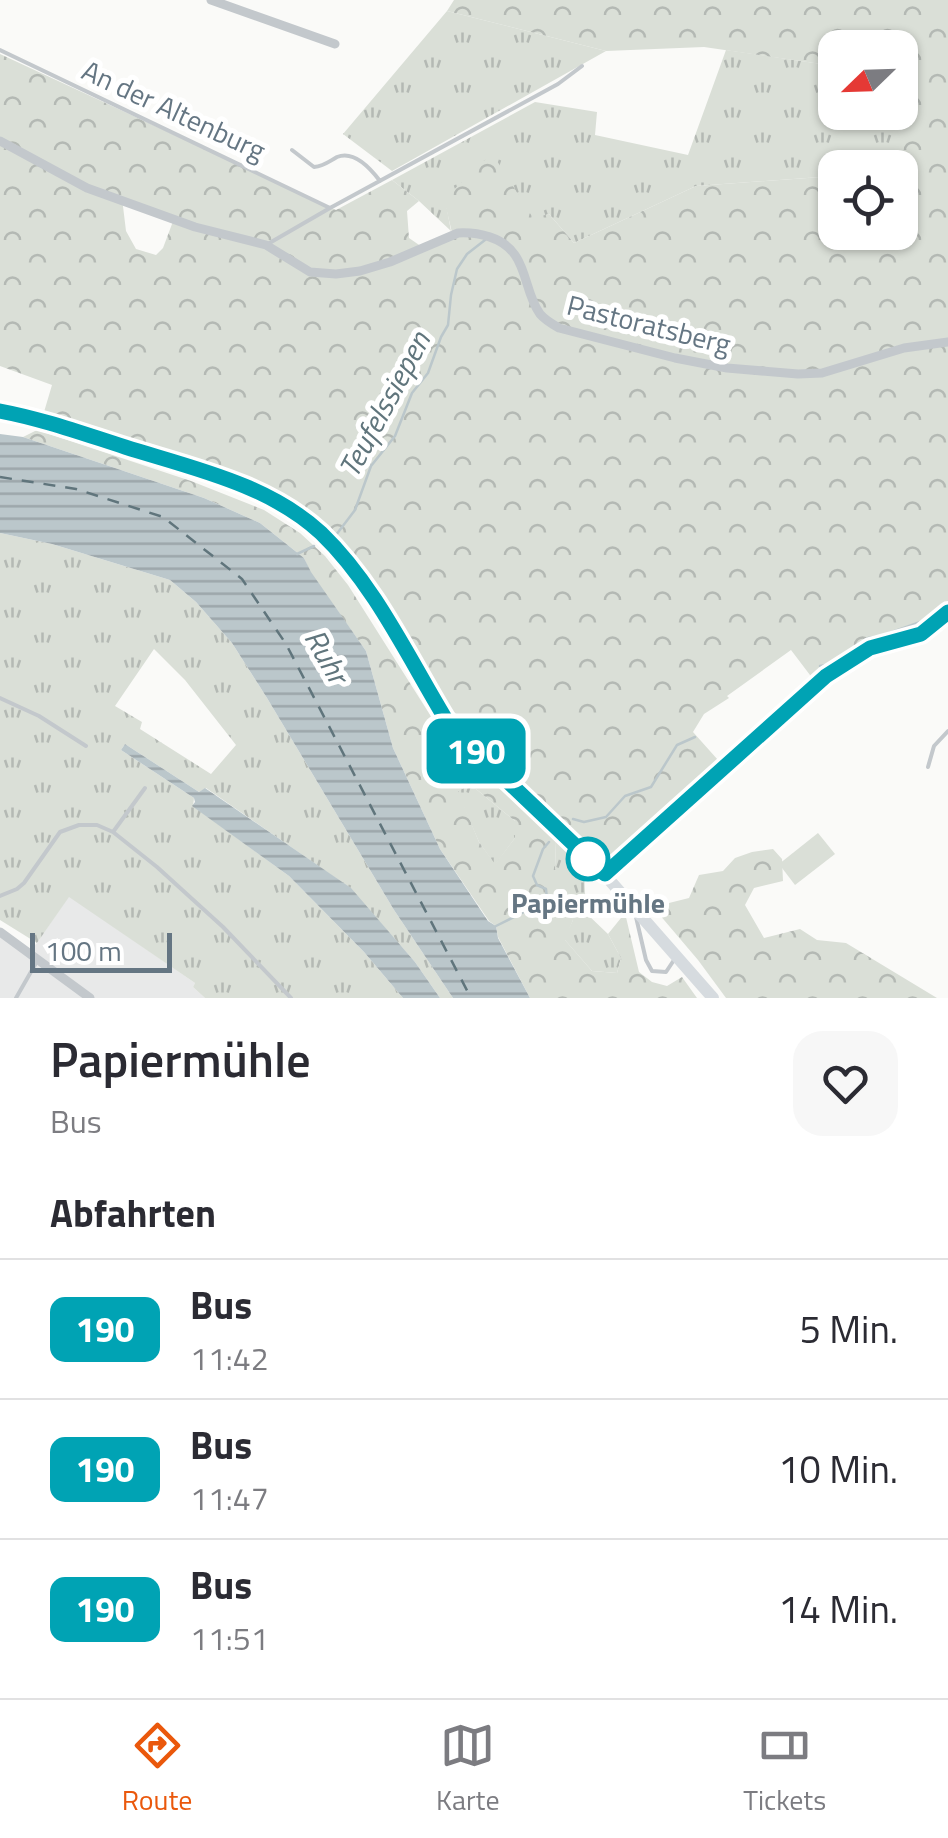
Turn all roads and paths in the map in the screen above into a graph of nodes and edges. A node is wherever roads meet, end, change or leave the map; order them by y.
1 (211, 0) edge
2 (336, 44) dead end
3 (0, 50) edge
4 (582, 66) dead end
5 (0, 141) edge
6 (292, 150) dead end
7 (380, 181) junction
8 (330, 208) junction
9 (266, 245) junction
10 (948, 342) edge
11 (0, 410) edge
12 (948, 612) edge
13 (0, 698) edge
14 (948, 731) edge
15 (86, 746) dead end
16 (928, 768) dead end
17 (145, 788) dead end
18 (114, 832) junction
19 (597, 874) junction
20 (0, 896) edge
21 (634, 908) junction
22 (0, 932) edge
23 (672, 950) junction
24 (39, 959) junction
25 (16, 998) edge
26 (90, 998) edge
27 (290, 998) edge
28 (712, 998) edge

1 - 2 street
3 - 8 lane, An der Altenburg
4 - 7 lane
5 - 9 street, Pastoratsberg
6 - 7 lane
7 - 8 lane
8 - 9 lane
9 - 10 street, Pastoratsberg
11 - 19 main road
12 - 19 street
13 - 15 lane
14 - 16 lane
17 - 18 lane
18 - 20 lane
18 - 27 lane
19 - 21 main road
21 - 23 main road
21 - 23 lane
22 - 24 street
23 - 28 main road
24 - 25 lane
24 - 26 street

